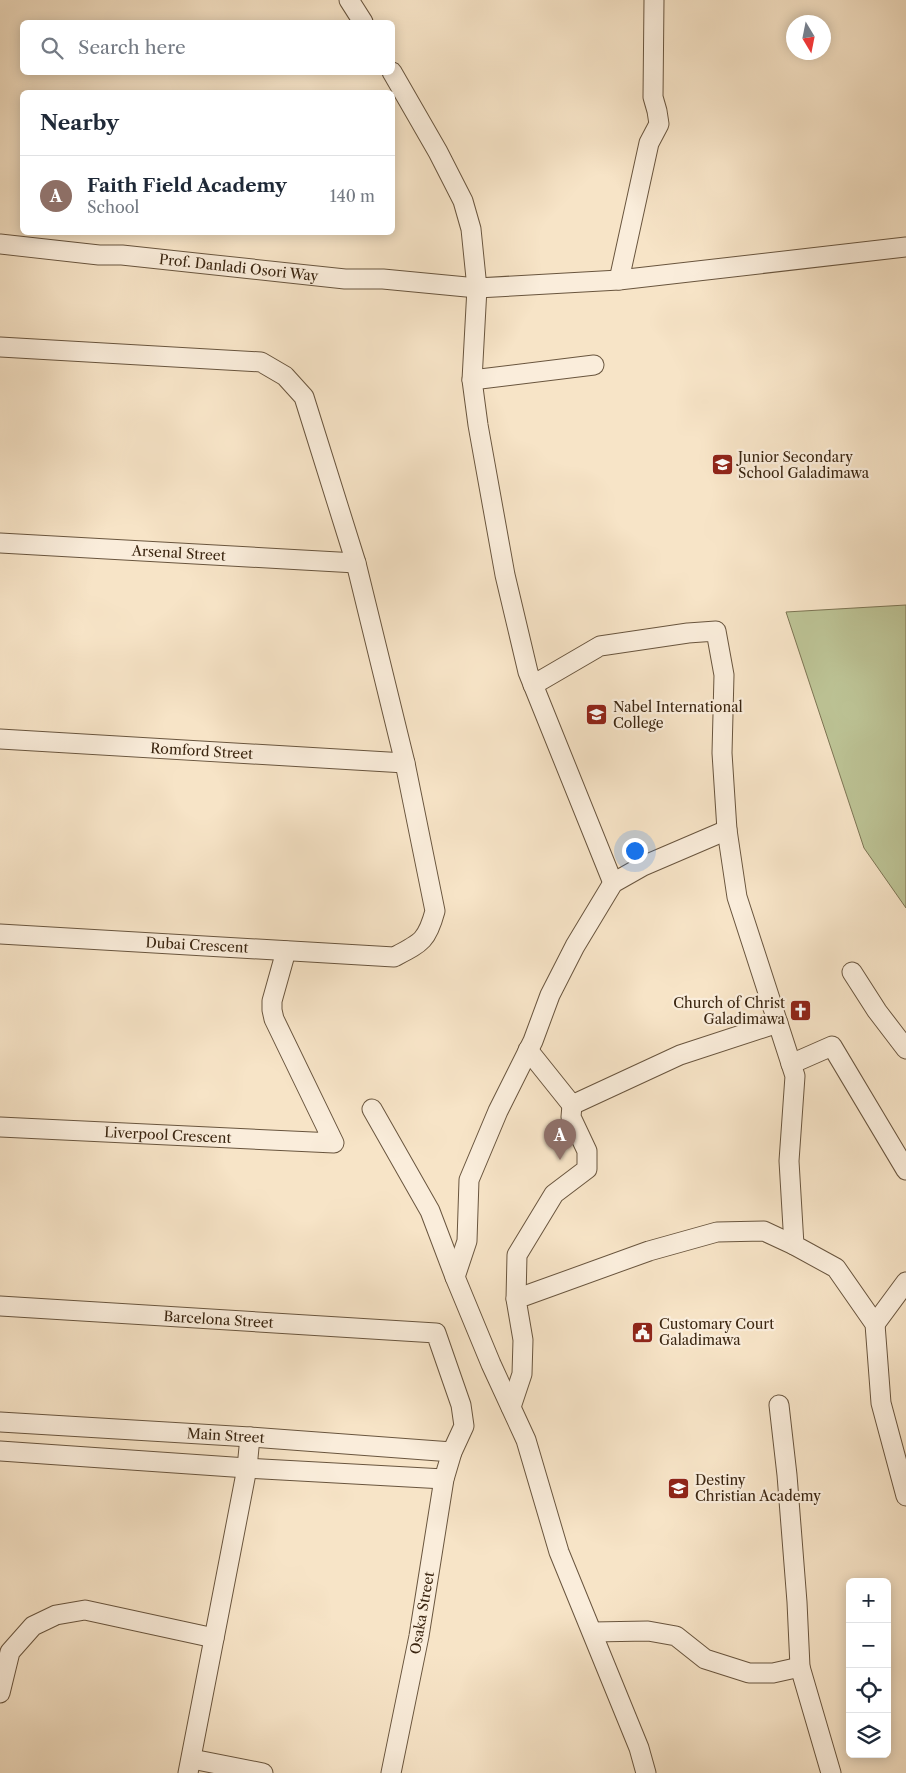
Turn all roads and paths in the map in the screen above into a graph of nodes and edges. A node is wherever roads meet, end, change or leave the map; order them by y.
1 (350, 0) edge
2 (654, 0) edge
3 (362, 20) edge
4 (394, 75) edge
5 (0, 244) edge
6 (906, 247) edge
7 (619, 280) junction
8 (477, 288) junction
9 (0, 347) edge
10 (594, 366) dead end
11 (472, 380) junction
12 (0, 543) edge
13 (356, 563) junction
14 (534, 686) junction
15 (0, 739) edge
16 (405, 763) junction
17 (727, 830) junction
18 (613, 883) junction
19 (0, 934) edge
20 (286, 951) junction
21 (852, 972) dead end
22 (778, 1023) junction
23 (528, 1050) junction
24 (906, 1050) edge
25 (791, 1064) junction
26 (572, 1105) junction
27 (372, 1109) dead end
28 (0, 1127) edge
29 (906, 1170) edge
30 (794, 1245) junction
31 (455, 1277) junction
32 (906, 1282) edge
33 (516, 1299) junction
34 (0, 1306) edge
35 (875, 1324) junction
36 (436, 1333) joint
37 (779, 1405) dead end
38 (511, 1407) junction
39 (0, 1422) edge
40 (250, 1437) junction
41 (0, 1451) edge
42 (452, 1452) junction
43 (247, 1468) junction
44 (444, 1478) junction
45 (906, 1496) edge
46 (593, 1632) junction
47 (214, 1638) junction
48 (800, 1667) junction
49 (0, 1693) edge
50 (190, 1766) edge
51 (262, 1773) edge
52 (391, 1773) edge
53 (646, 1773) edge
54 (830, 1773) edge

1 - 3 street
2 - 7 street
4 - 8 street
5 - 8 street, Prof. Danladi Osori Way
6 - 7 street, Prof. Danladi Osori Way
7 - 8 street, Prof. Danladi Osori Way
8 - 11 street
9 - 13 street
10 - 11 street
11 - 14 street
12 - 13 street, Arsenal Street
13 - 16 street
14 - 17 street
14 - 18 street
15 - 16 street, Romford Street
16 - 20 street, Dubai Crescent
17 - 18 street
17 - 22 street
18 - 23 street
19 - 20 street, Dubai Crescent
20 - 28 street, Liverpool Crescent
21 - 24 street
22 - 25 street
22 - 26 street
23 - 26 street
23 - 31 street
25 - 29 street
25 - 30 street
26 - 33 street
27 - 31 street
30 - 33 street
30 - 35 street
31 - 38 street
32 - 35 street
33 - 38 street
34 - 36 street, Barcelona Street
35 - 45 street
36 - 42 street, Osaka Street
37 - 48 street
38 - 46 street
39 - 40 street, Main Street
40 - 42 street, Main Street
40 - 43 street
41 - 43 street
42 - 44 street, Osaka Street
43 - 44 street
43 - 47 street
44 - 52 street, Osaka Street
46 - 48 street
46 - 53 street
47 - 49 street
47 - 50 street
48 - 54 street
50 - 51 street

